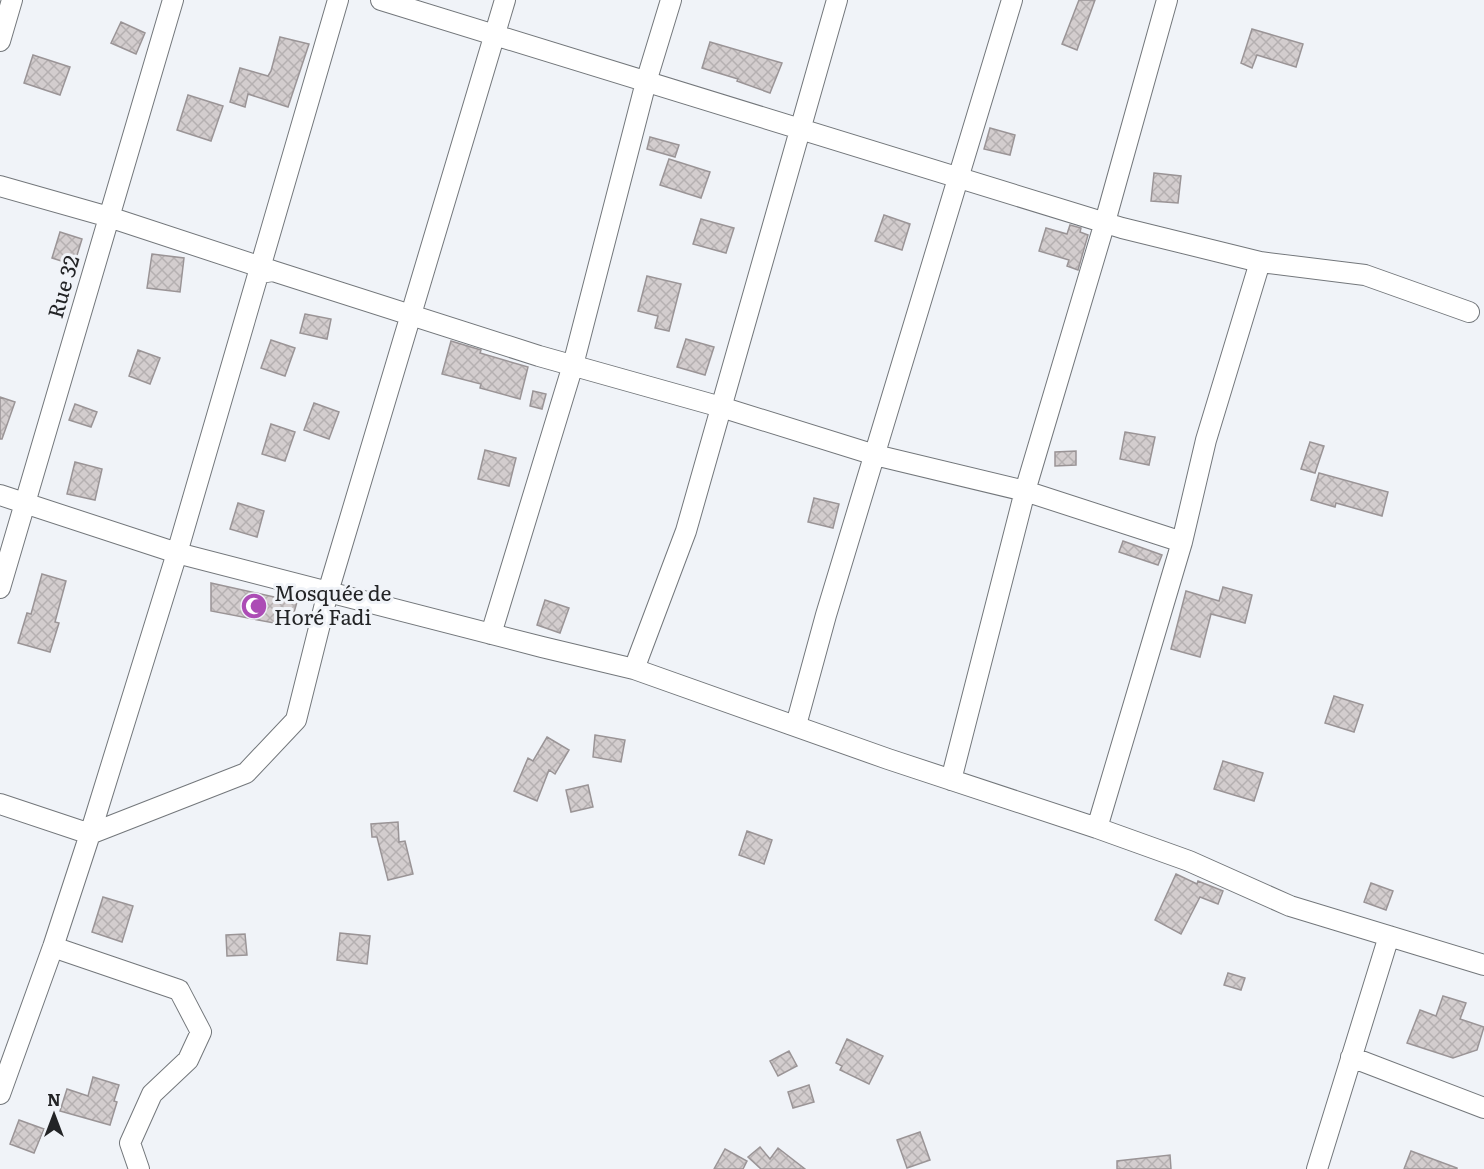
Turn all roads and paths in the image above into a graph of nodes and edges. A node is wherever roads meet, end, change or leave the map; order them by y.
1 (12, 0) edge
2 (173, 0) edge
3 (338, 0) edge
4 (381, 0) edge
5 (505, 0) edge
6 (671, 0) edge
7 (837, 0) edge
8 (1012, 0) edge
9 (1167, 0) edge
10 (495, 36) junction
11 (0, 41) edge
12 (646, 82) junction
13 (798, 130) junction
14 (957, 176) junction
15 (0, 186) edge
16 (109, 217) junction
17 (1105, 222) junction
18 (1260, 262) junction
19 (265, 270) junction
20 (1469, 312) dead end
21 (411, 315) junction
22 (573, 365) junction
23 (721, 407) junction
24 (875, 456) junction
25 (1025, 491) junction
26 (0, 495) edge
27 (25, 502) junction
28 (1182, 542) junction
29 (177, 553) junction
30 (0, 588) edge
31 (328, 592) junction
32 (491, 634) junction
33 (634, 669) junction
34 (796, 725) junction
35 (951, 780) junction
36 (0, 804) edge
37 (1097, 828) junction
38 (90, 834) junction
39 (1389, 936) junction
40 (53, 947) junction
41 (1484, 965) edge
42 (1351, 1058) junction
43 (0, 1094) edge
44 (1484, 1108) edge
45 (139, 1169) edge
46 (1317, 1169) edge

1 - 11 street
2 - 16 street, Rue 32
3 - 19 street
4 - 10 street
5 - 10 street
6 - 12 street
7 - 13 street
8 - 14 street
9 - 17 street
10 - 12 street
10 - 21 street
12 - 13 street
12 - 22 street
13 - 14 street
13 - 23 street
14 - 17 street
14 - 24 street
15 - 16 street
16 - 19 street
16 - 27 street, Rue 32
17 - 18 street
17 - 25 street
18 - 20 street
18 - 28 street
19 - 21 street
19 - 29 street
21 - 22 street
21 - 31 street
22 - 23 street
22 - 32 street
23 - 24 street
23 - 33 street
24 - 25 street
24 - 34 street
25 - 28 street
25 - 35 street
26 - 27 street
27 - 29 street
27 - 30 street, Rue 32
28 - 37 street
29 - 31 street
29 - 38 street
31 - 32 street
31 - 38 street
32 - 33 street
33 - 34 street
34 - 35 street
35 - 37 street
36 - 38 street
37 - 39 street
38 - 40 street
39 - 41 street
39 - 42 street
40 - 43 street
40 - 45 street
42 - 44 street
42 - 46 street

